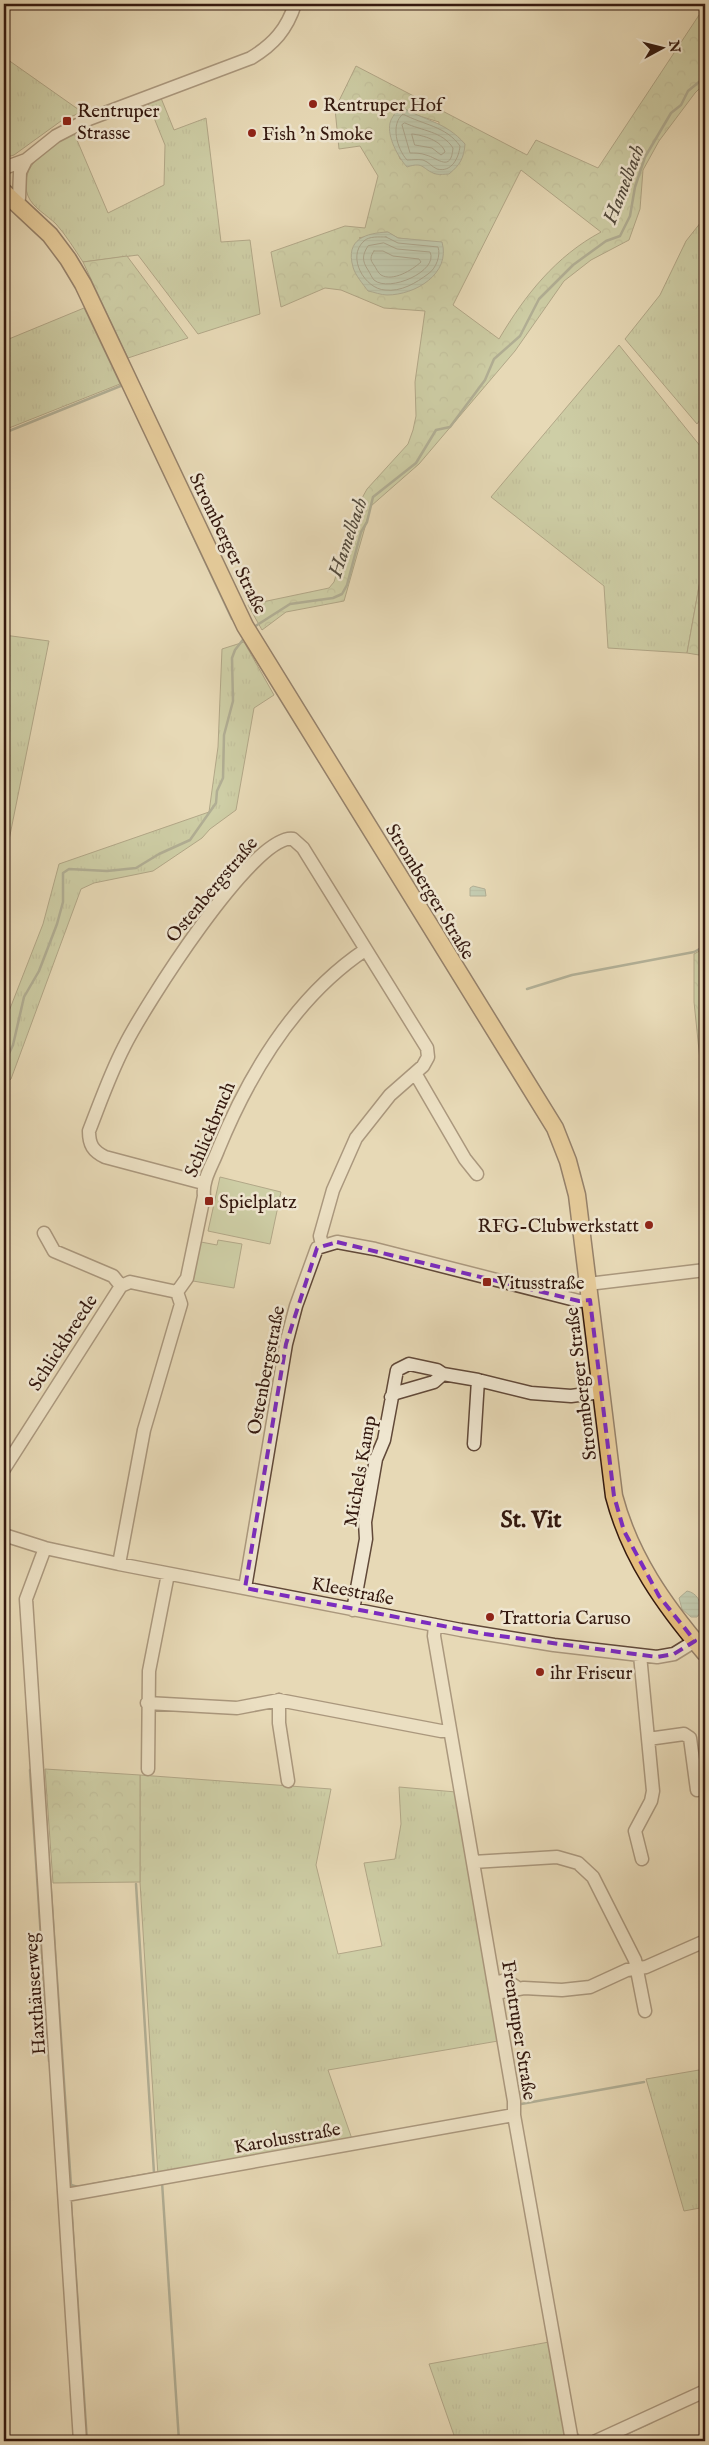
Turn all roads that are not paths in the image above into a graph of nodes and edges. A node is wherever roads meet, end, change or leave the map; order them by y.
1 (295, 4) edge
2 (26, 160) junction
3 (4, 168) edge
4 (10, 197) edge
5 (365, 950) junction
6 (415, 1072) junction
7 (476, 1174) dead end
8 (203, 1183) junction
9 (44, 1233) dead end
10 (322, 1245) junction
11 (705, 1270) edge
12 (120, 1286) junction
13 (177, 1292) junction
14 (589, 1292) junction
15 (443, 1374) junction
16 (478, 1380) junction
17 (601, 1392) junction
18 (391, 1397) junction
19 (474, 1444) dead end
20 (4, 1470) edge
21 (4, 1535) edge
22 (45, 1548) junction
23 (119, 1564) junction
24 (168, 1574) junction
25 (245, 1588) junction
26 (353, 1610) junction
27 (435, 1625) junction
28 (700, 1647) edge
29 (640, 1655) junction
30 (279, 1700) junction
31 (147, 1703) junction
32 (450, 1730) junction
33 (648, 1739) junction
34 (148, 1769) dead end
35 (288, 1781) dead end
36 (697, 1790) dead end
37 (642, 1859) dead end
38 (473, 1862) junction
39 (705, 1941) edge
40 (637, 1968) junction
41 (495, 1988) junction
42 (645, 2010) dead end
43 (514, 2115) junction
44 (66, 2195) junction
45 (705, 2391) edge
46 (80, 2441) edge
47 (572, 2441) edge
48 (596, 2441) edge

1 - 2 street
2 - 3 street
2 - 4 street
4 - 14 main road, Stromberger Straße
5 - 6 street, Ostenbergstraße
5 - 8 street, Schlickbruch
5 - 8 street, Ostenbergstraße
6 - 7 street
6 - 10 street, Ostenbergstraße
8 - 13 street, Schlickbruch
9 - 12 street, Schlickbreede
10 - 14 street
10 - 25 street, Ostenbergstraße
11 - 14 street
12 - 13 street, Schlickbreede
12 - 20 street, Schlickbreede
13 - 23 street, Schlickbruch
14 - 17 main road, Stromberger Straße
15 - 16 street, Michels Kamp
15 - 18 street, Michels Kamp
15 - 18 street, Michels Kamp
16 - 17 street, Michels Kamp
16 - 19 street
17 - 28 main road, Stromberger Straße
18 - 26 street, Michels Kamp
21 - 22 street, Kleestraße
22 - 23 street, Kleestraße
22 - 44 street, Haxthäuserweg
23 - 24 street, Kleestraße
24 - 25 street, Kleestraße
24 - 31 street
25 - 26 street, Kleestraße
26 - 27 street, Kleestraße
27 - 29 street, Kleestraße
27 - 32 street, Frentruper Straße
28 - 29 street, Kleestraße
29 - 33 street
30 - 31 street
30 - 32 street
30 - 35 street
31 - 34 street
32 - 38 street, Frentruper Straße
33 - 36 street
33 - 37 street
38 - 40 street
38 - 41 street, Frentruper Straße
39 - 40 street
40 - 41 street
40 - 42 street
41 - 43 street, Frentruper Straße
43 - 44 street, Karolusstraße
43 - 47 street, Frentruper Straße
44 - 46 street, Haxthäuserweg
45 - 48 street

